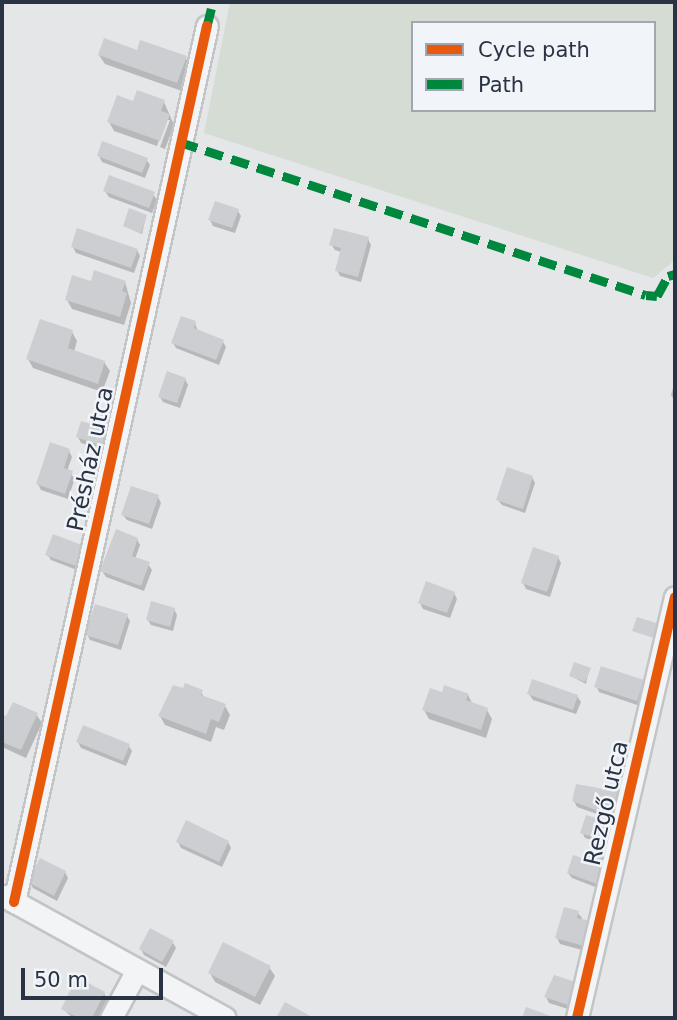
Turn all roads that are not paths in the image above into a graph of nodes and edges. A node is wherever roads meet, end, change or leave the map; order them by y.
1 (208, 26) dead end
2 (675, 597) edge
3 (8, 899) edge
4 (137, 970) junction
5 (111, 1018) edge
6 (225, 1018) edge
7 (577, 1018) edge

1 - 3 street, Présház utca
2 - 7 street, Rezgő utca
3 - 4 street
4 - 5 street
4 - 6 street

